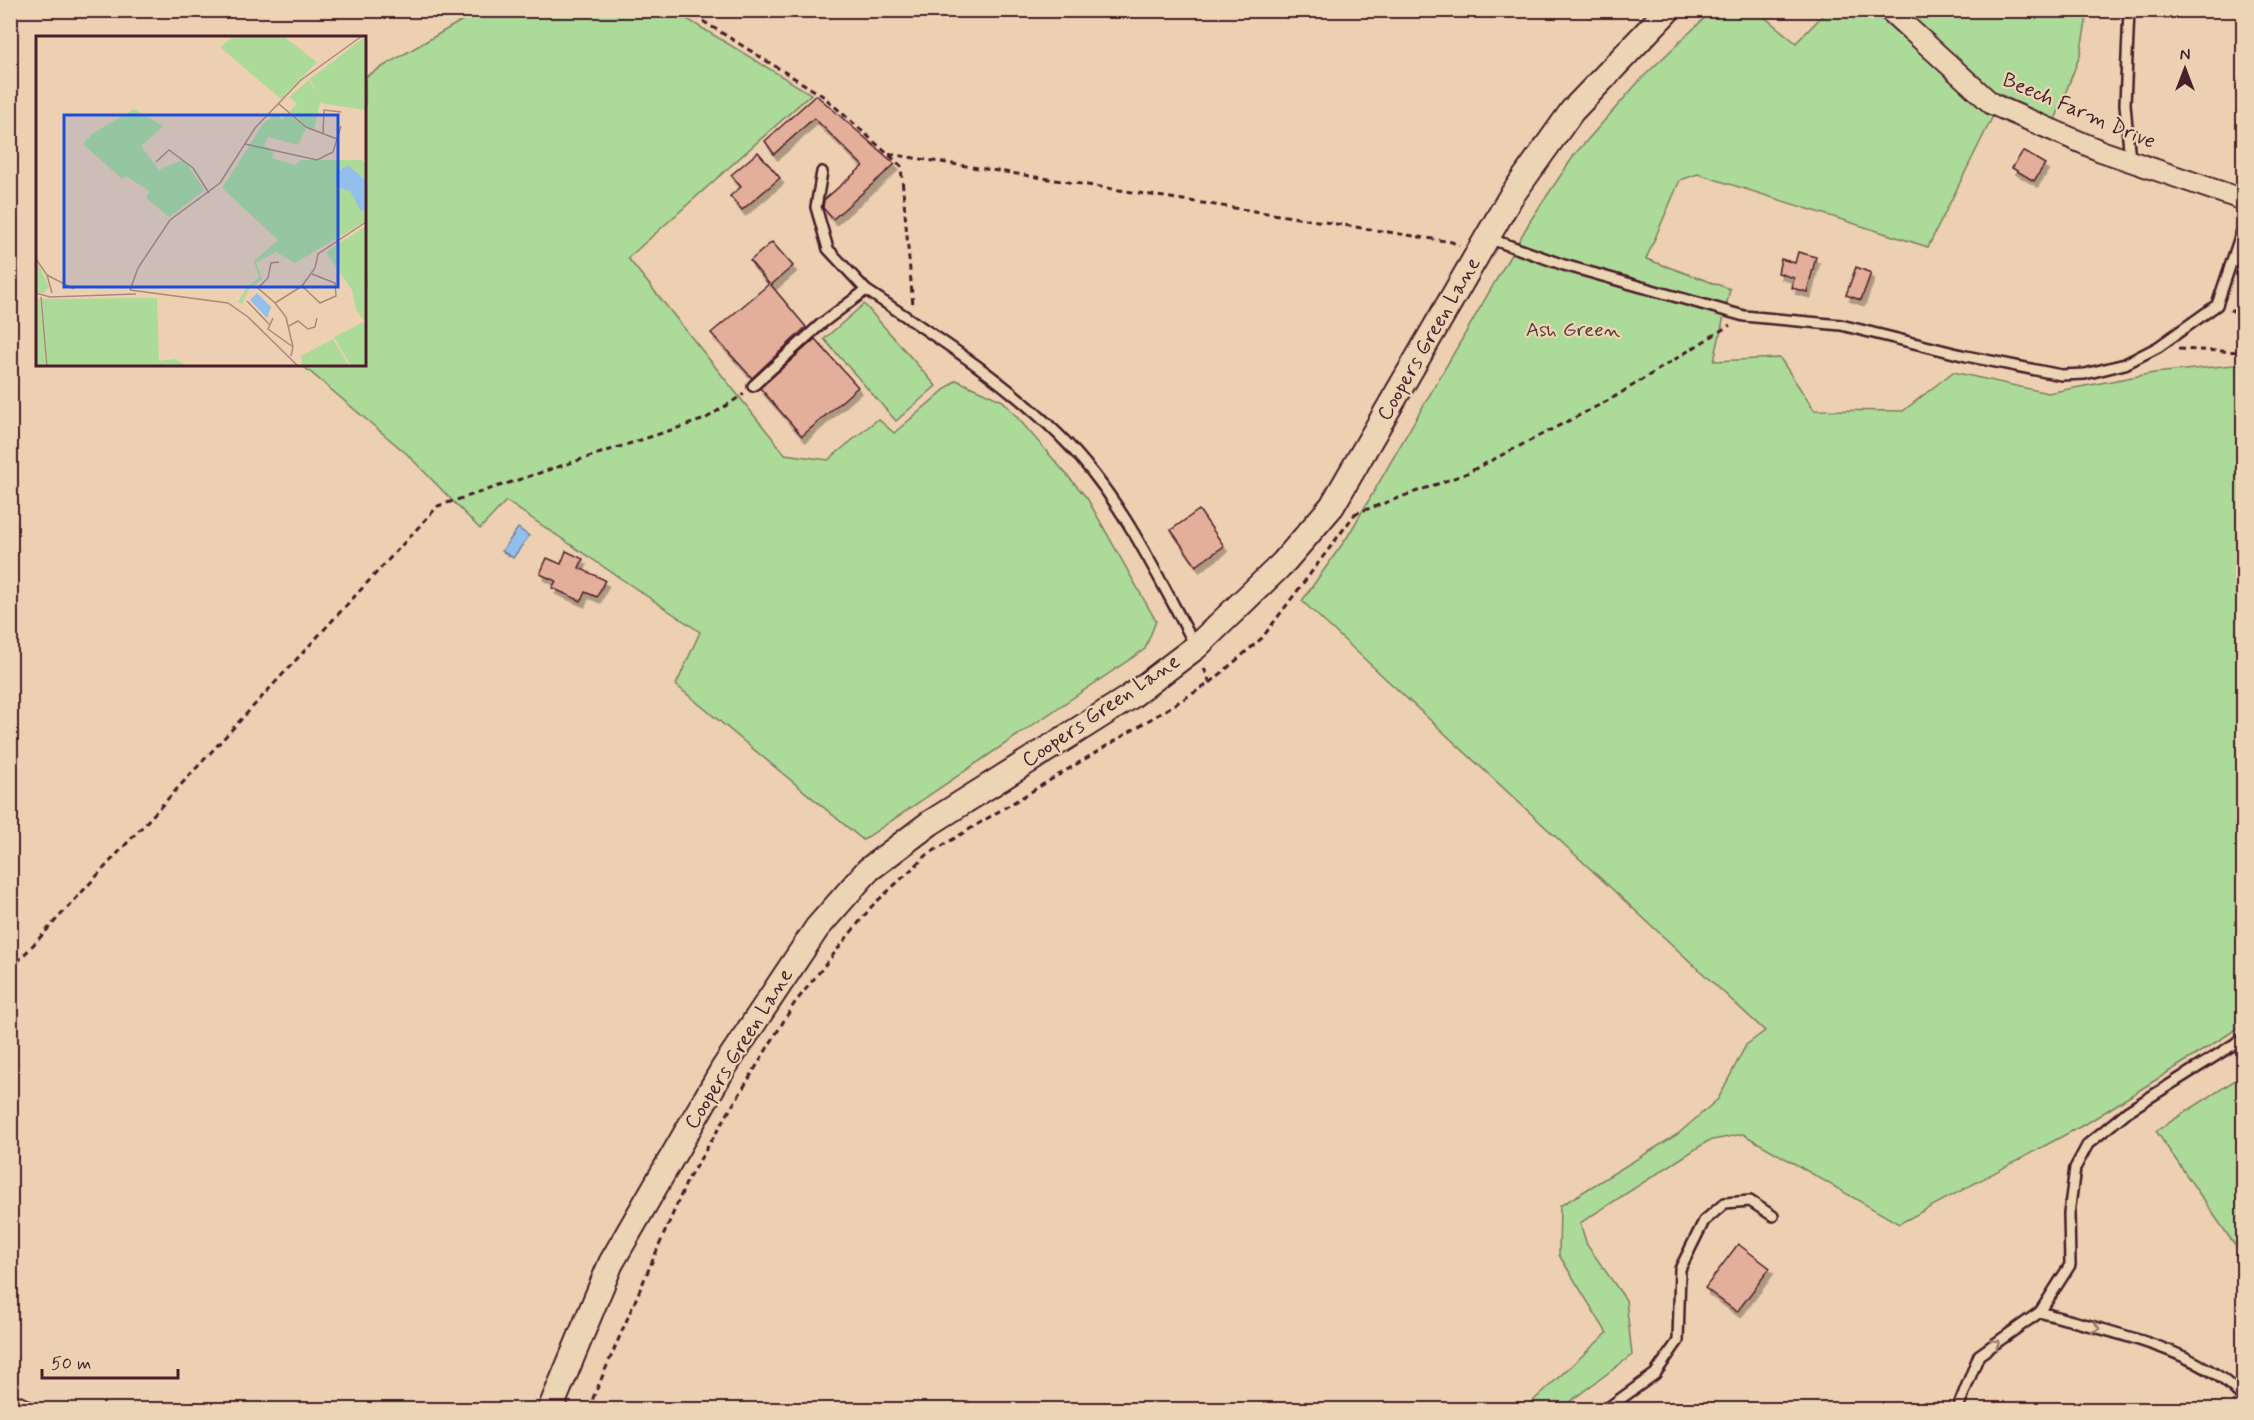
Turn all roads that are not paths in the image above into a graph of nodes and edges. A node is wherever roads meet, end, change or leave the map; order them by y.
1 (1668, 10) edge
2 (1888, 10) edge
3 (2129, 10) edge
4 (2130, 161) junction
5 (822, 172) dead end
6 (2244, 200) edge
7 (2244, 225) edge
8 (1482, 247) junction
9 (866, 290) junction
10 (753, 386) road end
11 (1196, 647) junction
12 (2244, 1038) edge
13 (1773, 1216) dead end
14 (2040, 1312) junction
15 (2244, 1400) edge
16 (10, 1403) edge
17 (1956, 1409) edge
18 (25, 1410) edge
19 (550, 1410) edge
20 (1605, 1410) edge

1 - 8 street, Coopers Green Lane
2 - 4 street, Beech Farm Drive
3 - 4 lane
4 - 6 street, Beech Farm Drive
5 - 9 lane
7 - 8 lane
8 - 11 street, Coopers Green Lane
9 - 10 lane
9 - 11 lane
11 - 19 street, Coopers Green Lane
12 - 14 lane
13 - 20 lane
14 -> 15 lane
17 -> 14 lane
16 - 18 street

